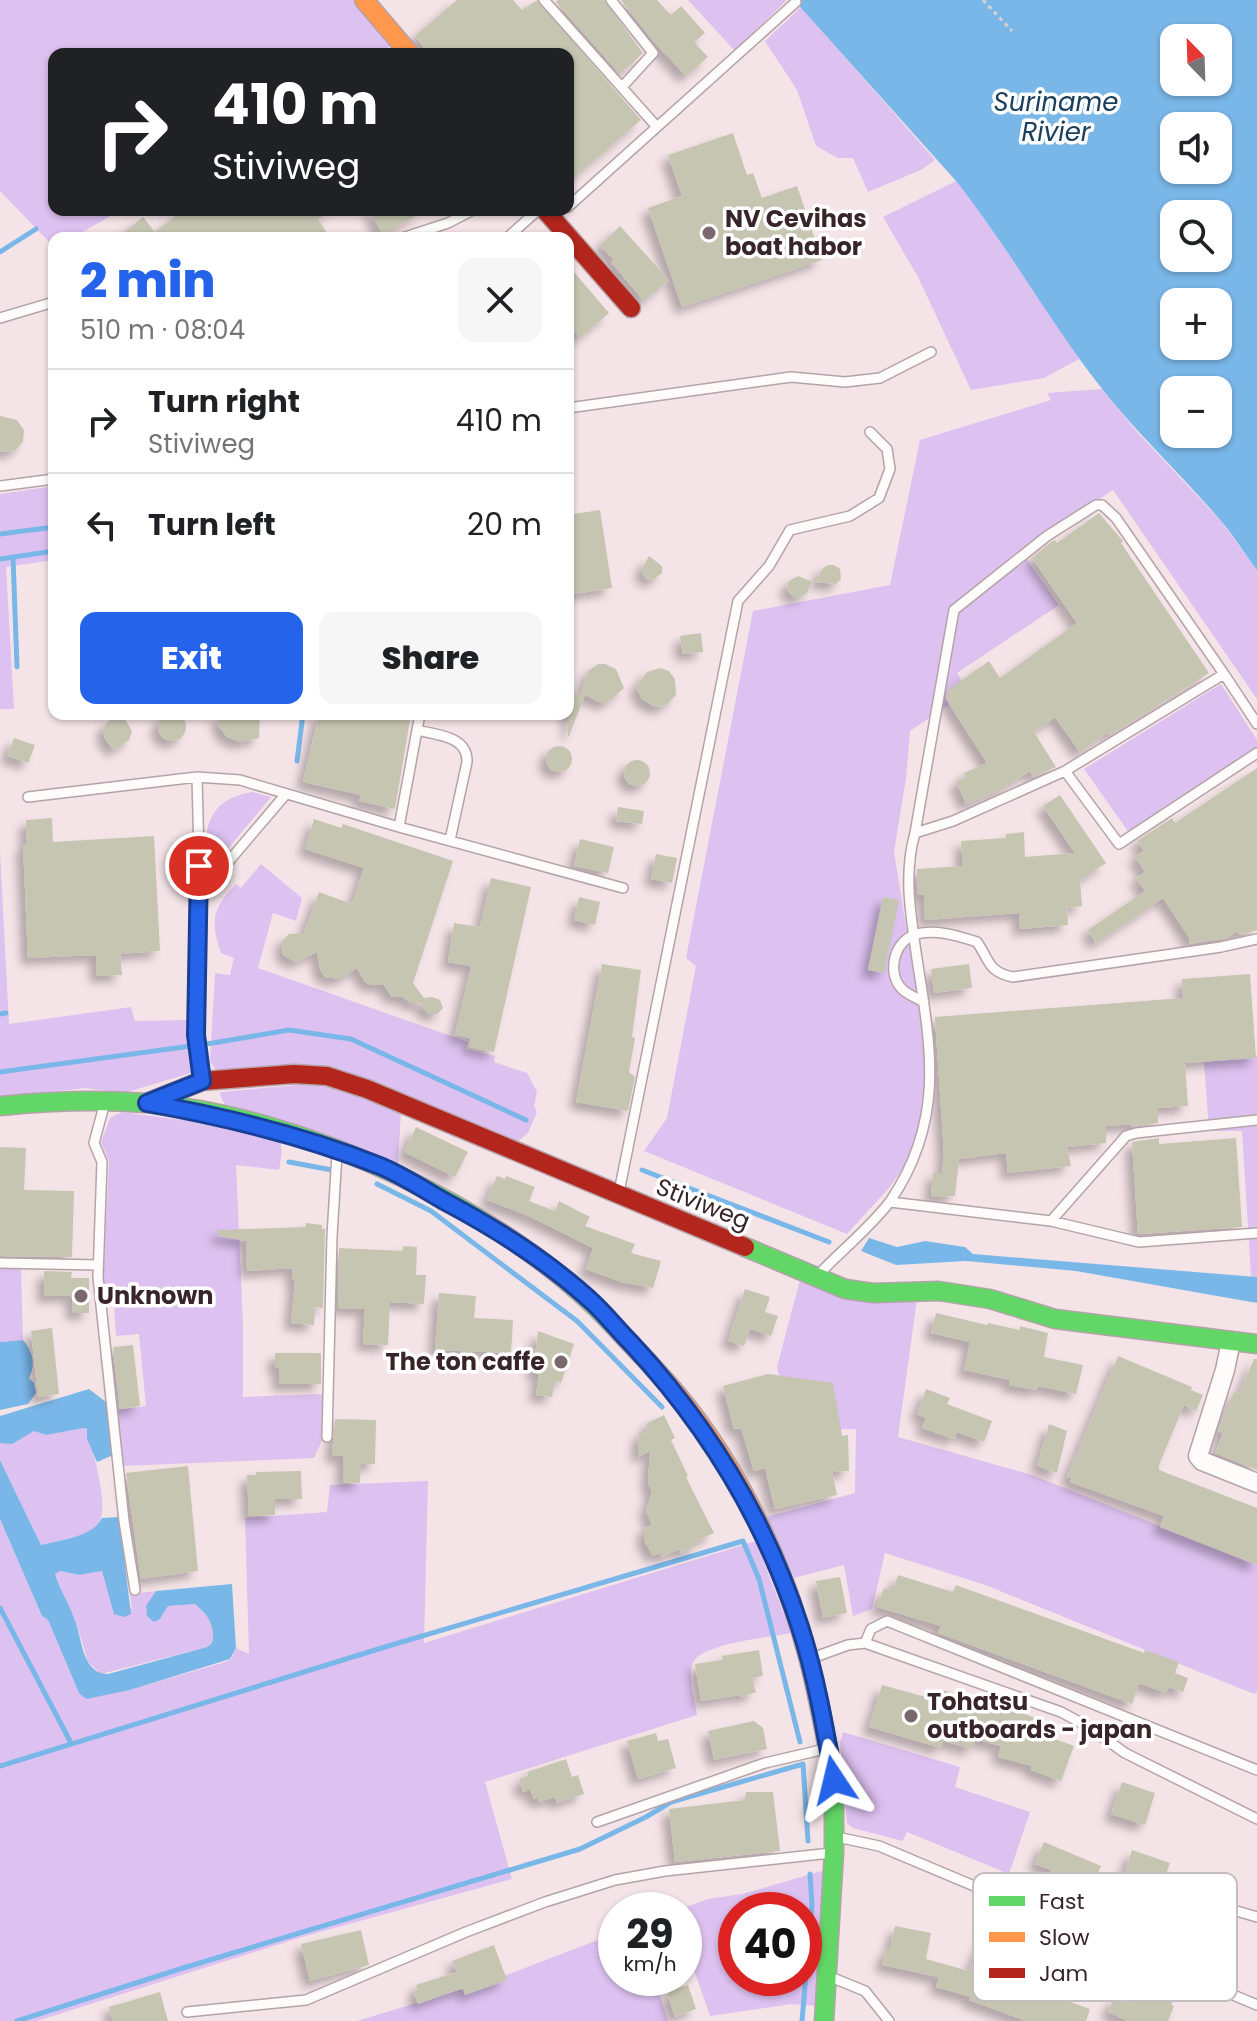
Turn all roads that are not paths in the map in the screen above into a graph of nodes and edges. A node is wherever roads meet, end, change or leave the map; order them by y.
1 (364, 0) edge
2 (544, 0) edge
3 (611, 0) edge
4 (796, 2) edge
5 (405, 48) edge
6 (623, 86) junction
7 (657, 127) junction
8 (574, 195) edge
9 (461, 216) edge
10 (545, 216) edge
11 (558, 216) edge
12 (420, 232) edge
13 (517, 232) edge
14 (571, 232) edge
15 (574, 236) edge
16 (48, 304) edge
17 (631, 308) dead end
18 (0, 318) edge
19 (931, 352) dead end
20 (574, 407) edge
21 (870, 432) dead end
22 (48, 480) edge
23 (0, 486) edge
24 (1224, 674) junction
25 (419, 720) edge
26 (1257, 724) edge
27 (417, 730) junction
28 (1257, 753) edge
29 (1065, 771) junction
30 (197, 777) junction
31 (286, 794) junction
32 (28, 797) dead end
33 (399, 827) junction
34 (915, 833) junction
35 (450, 840) junction
36 (623, 888) dead end
37 (200, 895) junction
38 (914, 935) junction
39 (1257, 939) edge
40 (924, 1002) junction
41 (202, 1081) junction
42 (105, 1102) junction
43 (147, 1103) junction
44 (0, 1106) edge
45 (1257, 1120) edge
46 (338, 1151) junction
47 (618, 1195) junction
48 (890, 1202) junction
49 (1051, 1221) junction
50 (1257, 1233) edge
51 (0, 1263) edge
52 (98, 1265) junction
53 (816, 1276) junction
54 (1231, 1341) junction
55 (1257, 1344) edge
56 (327, 1437) dead end
57 (1257, 1483) edge
58 (135, 1590) dead end
59 (865, 1643) junction
60 (809, 1659) junction
61 (828, 1748) junction
62 (1257, 1770) edge
63 (1257, 1819) edge
64 (597, 1822) dead end
65 (834, 1844) junction
66 (973, 1886) edge
67 (1237, 1911) edge
68 (1257, 1917) edge
69 (828, 1976) junction
70 (1237, 1997) edge
71 (1257, 2005) edge
72 (187, 2012) dead end
73 (824, 2021) edge
74 (889, 2021) edge

1 - 5 street
2 - 6 lane
3 - 6 lane
4 - 7 lane
6 - 7 lane
7 - 8 lane
9 - 12 lane
10 - 13 lane
11 - 14 street
15 - 17 street
16 - 18 lane
19 - 20 lane
21 - 47 lane
22 - 23 lane
24 - 26 lane
24 - 29 lane
24 - 34 lane
25 - 27 lane
27 - 33 lane
27 - 35 lane
28 - 29 lane
29 - 34 lane
30 - 31 lane
30 - 32 lane
30 - 37 lane
31 - 33 lane
31 - 37 lane
33 - 35 lane
34 - 38 lane
35 - 36 lane
37 - 41 lane
38 - 39 lane
38 - 40 lane
38 - 40 lane
40 - 48 lane
41 - 43 street, Stiviweg
41 - 47 street, Stiviweg
42 - 43 street
42 - 44 street
42 - 52 lane
43 - 46 street
45 - 49 lane
46 - 56 lane
46 - 60 street
47 - 53 street, Stiviweg
48 - 49 lane
48 - 53 lane
49 - 50 lane
51 - 52 lane
52 - 58 lane
53 - 54 street, Stiviweg
54 - 55 street, Stiviweg
54 - 57 street
59 - 60 lane
59 - 62 lane
59 - 63 lane
60 - 61 street
61 - 64 lane
61 - 65 street
65 - 66 lane
65 - 69 street
65 - 72 lane
67 - 68 lane
69 - 73 street
69 - 74 lane
70 - 71 lane

